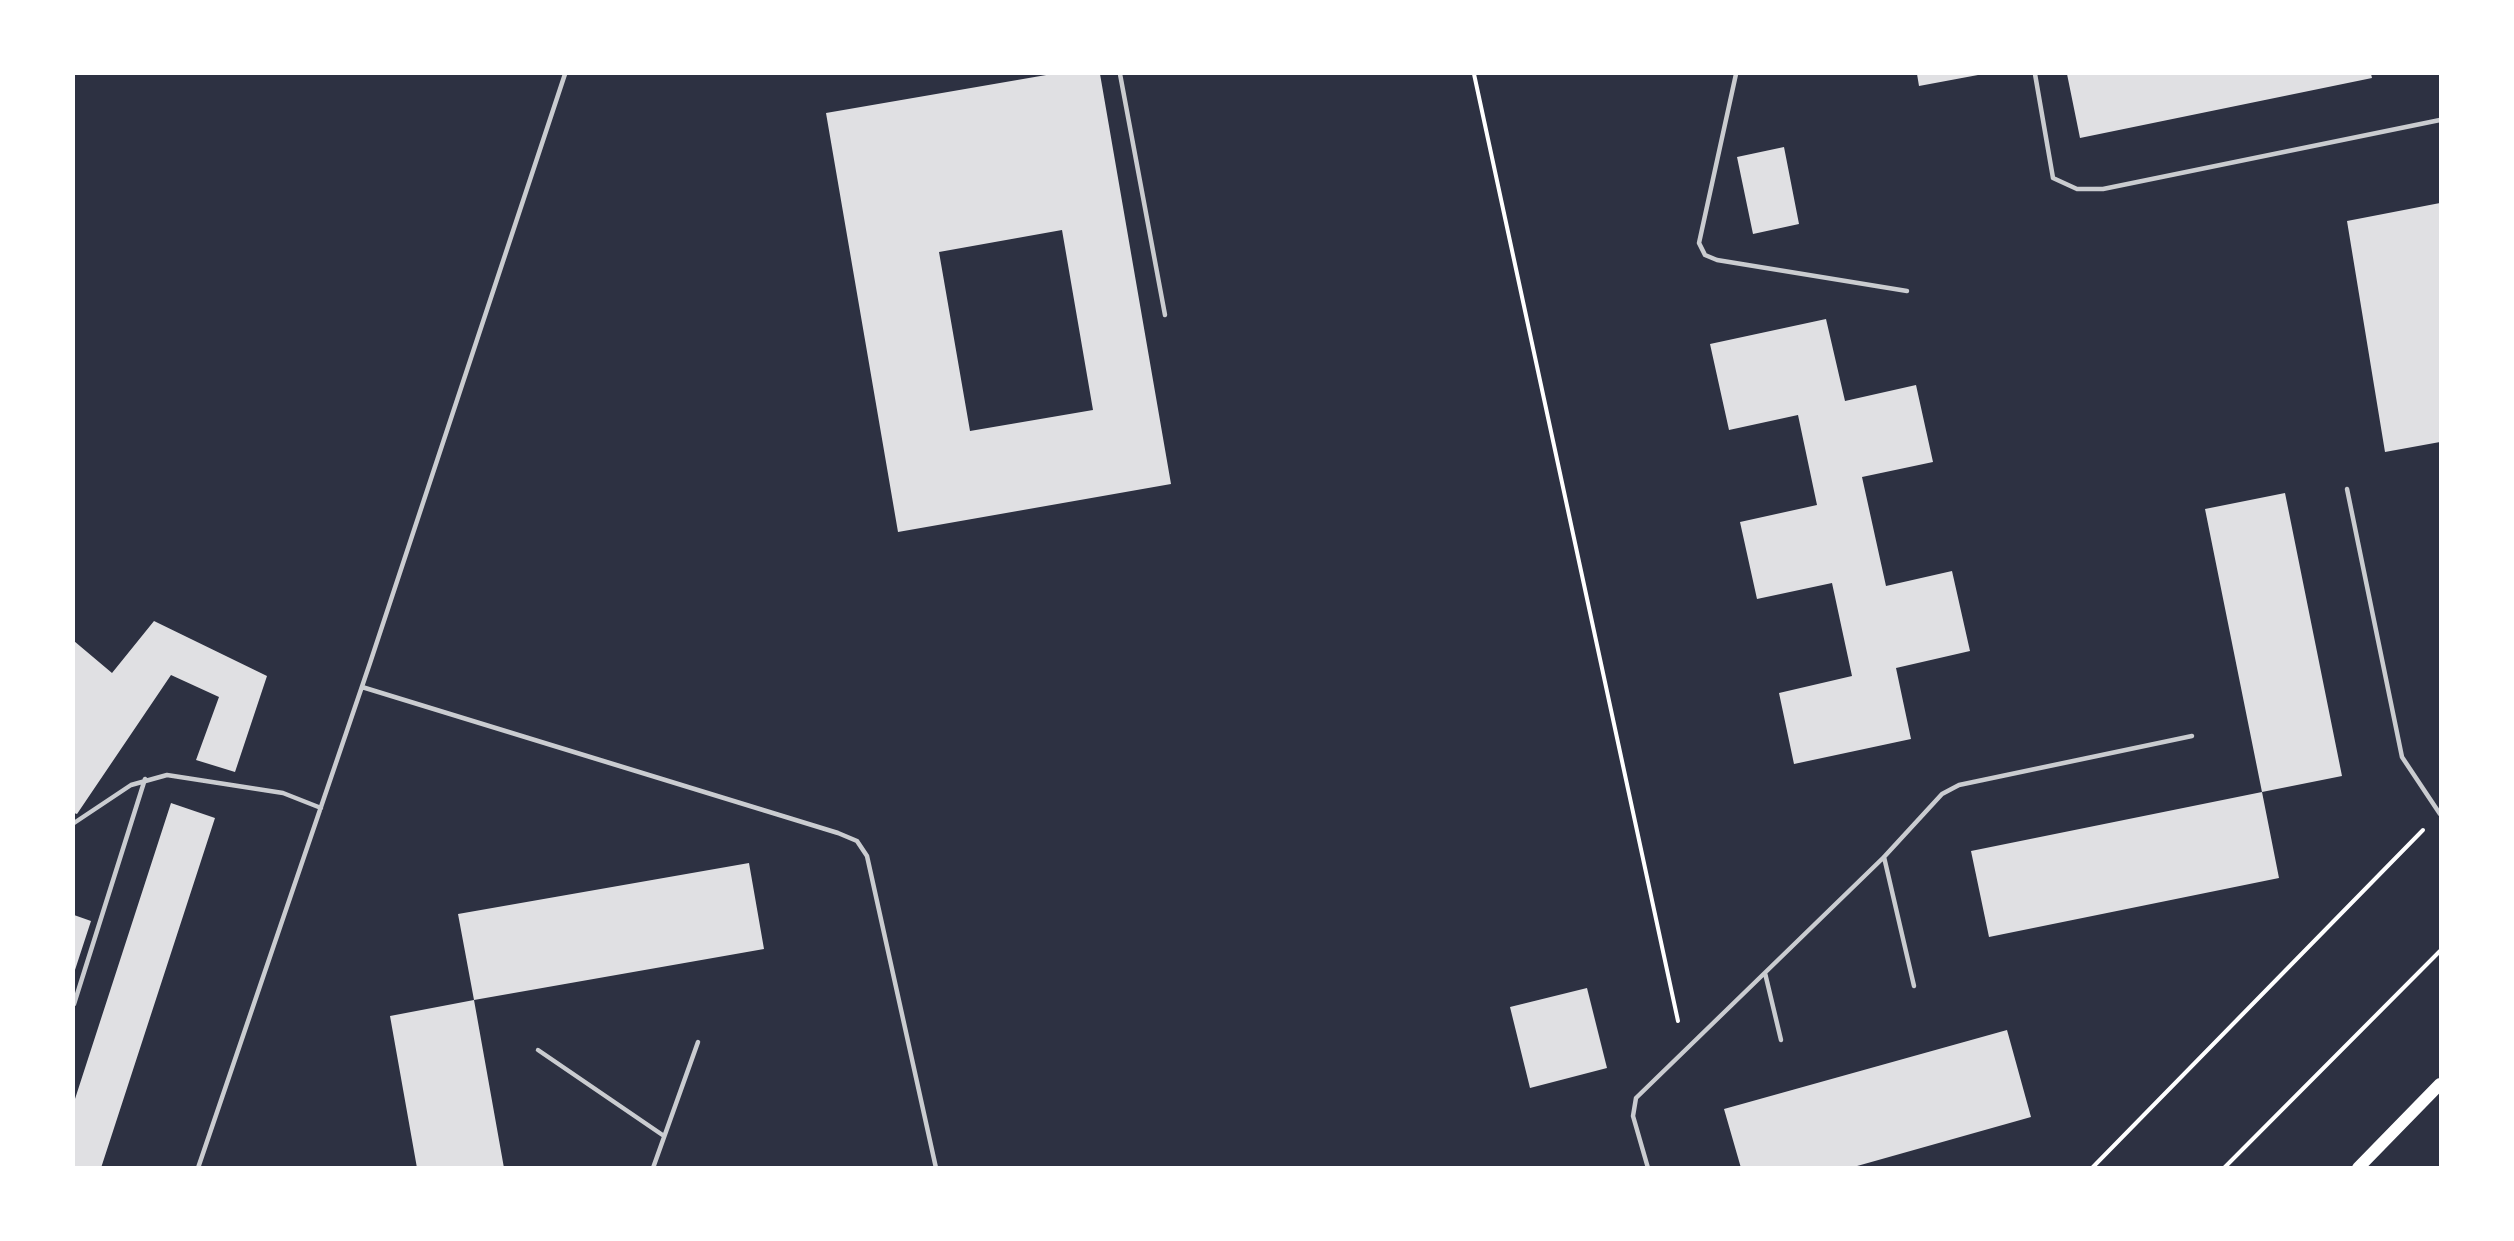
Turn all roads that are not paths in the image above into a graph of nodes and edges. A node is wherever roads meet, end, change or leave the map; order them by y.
1 (565, 74) edge
2 (1120, 74) edge
3 (1736, 74) edge
4 (2035, 74) edge
5 (2440, 120) edge
6 (1907, 291) dead end
7 (1165, 315) dead end
8 (2347, 489) dead end
9 (362, 687) junction
10 (2192, 736) dead end
11 (145, 779) junction
12 (321, 807) junction
13 (2440, 814) edge
14 (74, 823) edge
15 (1884, 857) junction
16 (1765, 973) junction
17 (1914, 986) dead end
18 (74, 1004) edge
19 (1781, 1040) dead end
20 (698, 1042) dead end
21 (538, 1050) dead end
22 (2440, 1084) edge
23 (664, 1136) junction
24 (198, 1167) edge
25 (653, 1167) edge
26 (936, 1167) edge
27 (1648, 1167) edge
28 (2358, 1167) edge

1 - 9 lane
2 - 7 lane
3 - 6 lane
4 - 5 lane
8 - 13 lane
9 - 12 lane
9 - 26 lane
10 - 15 lane
11 - 12 lane
11 - 14 lane
11 - 18 lane
12 - 24 lane
15 - 16 lane
15 - 17 lane
16 - 19 lane
16 - 27 lane
20 - 23 lane
21 - 23 lane
22 - 28 main road
23 - 25 lane

